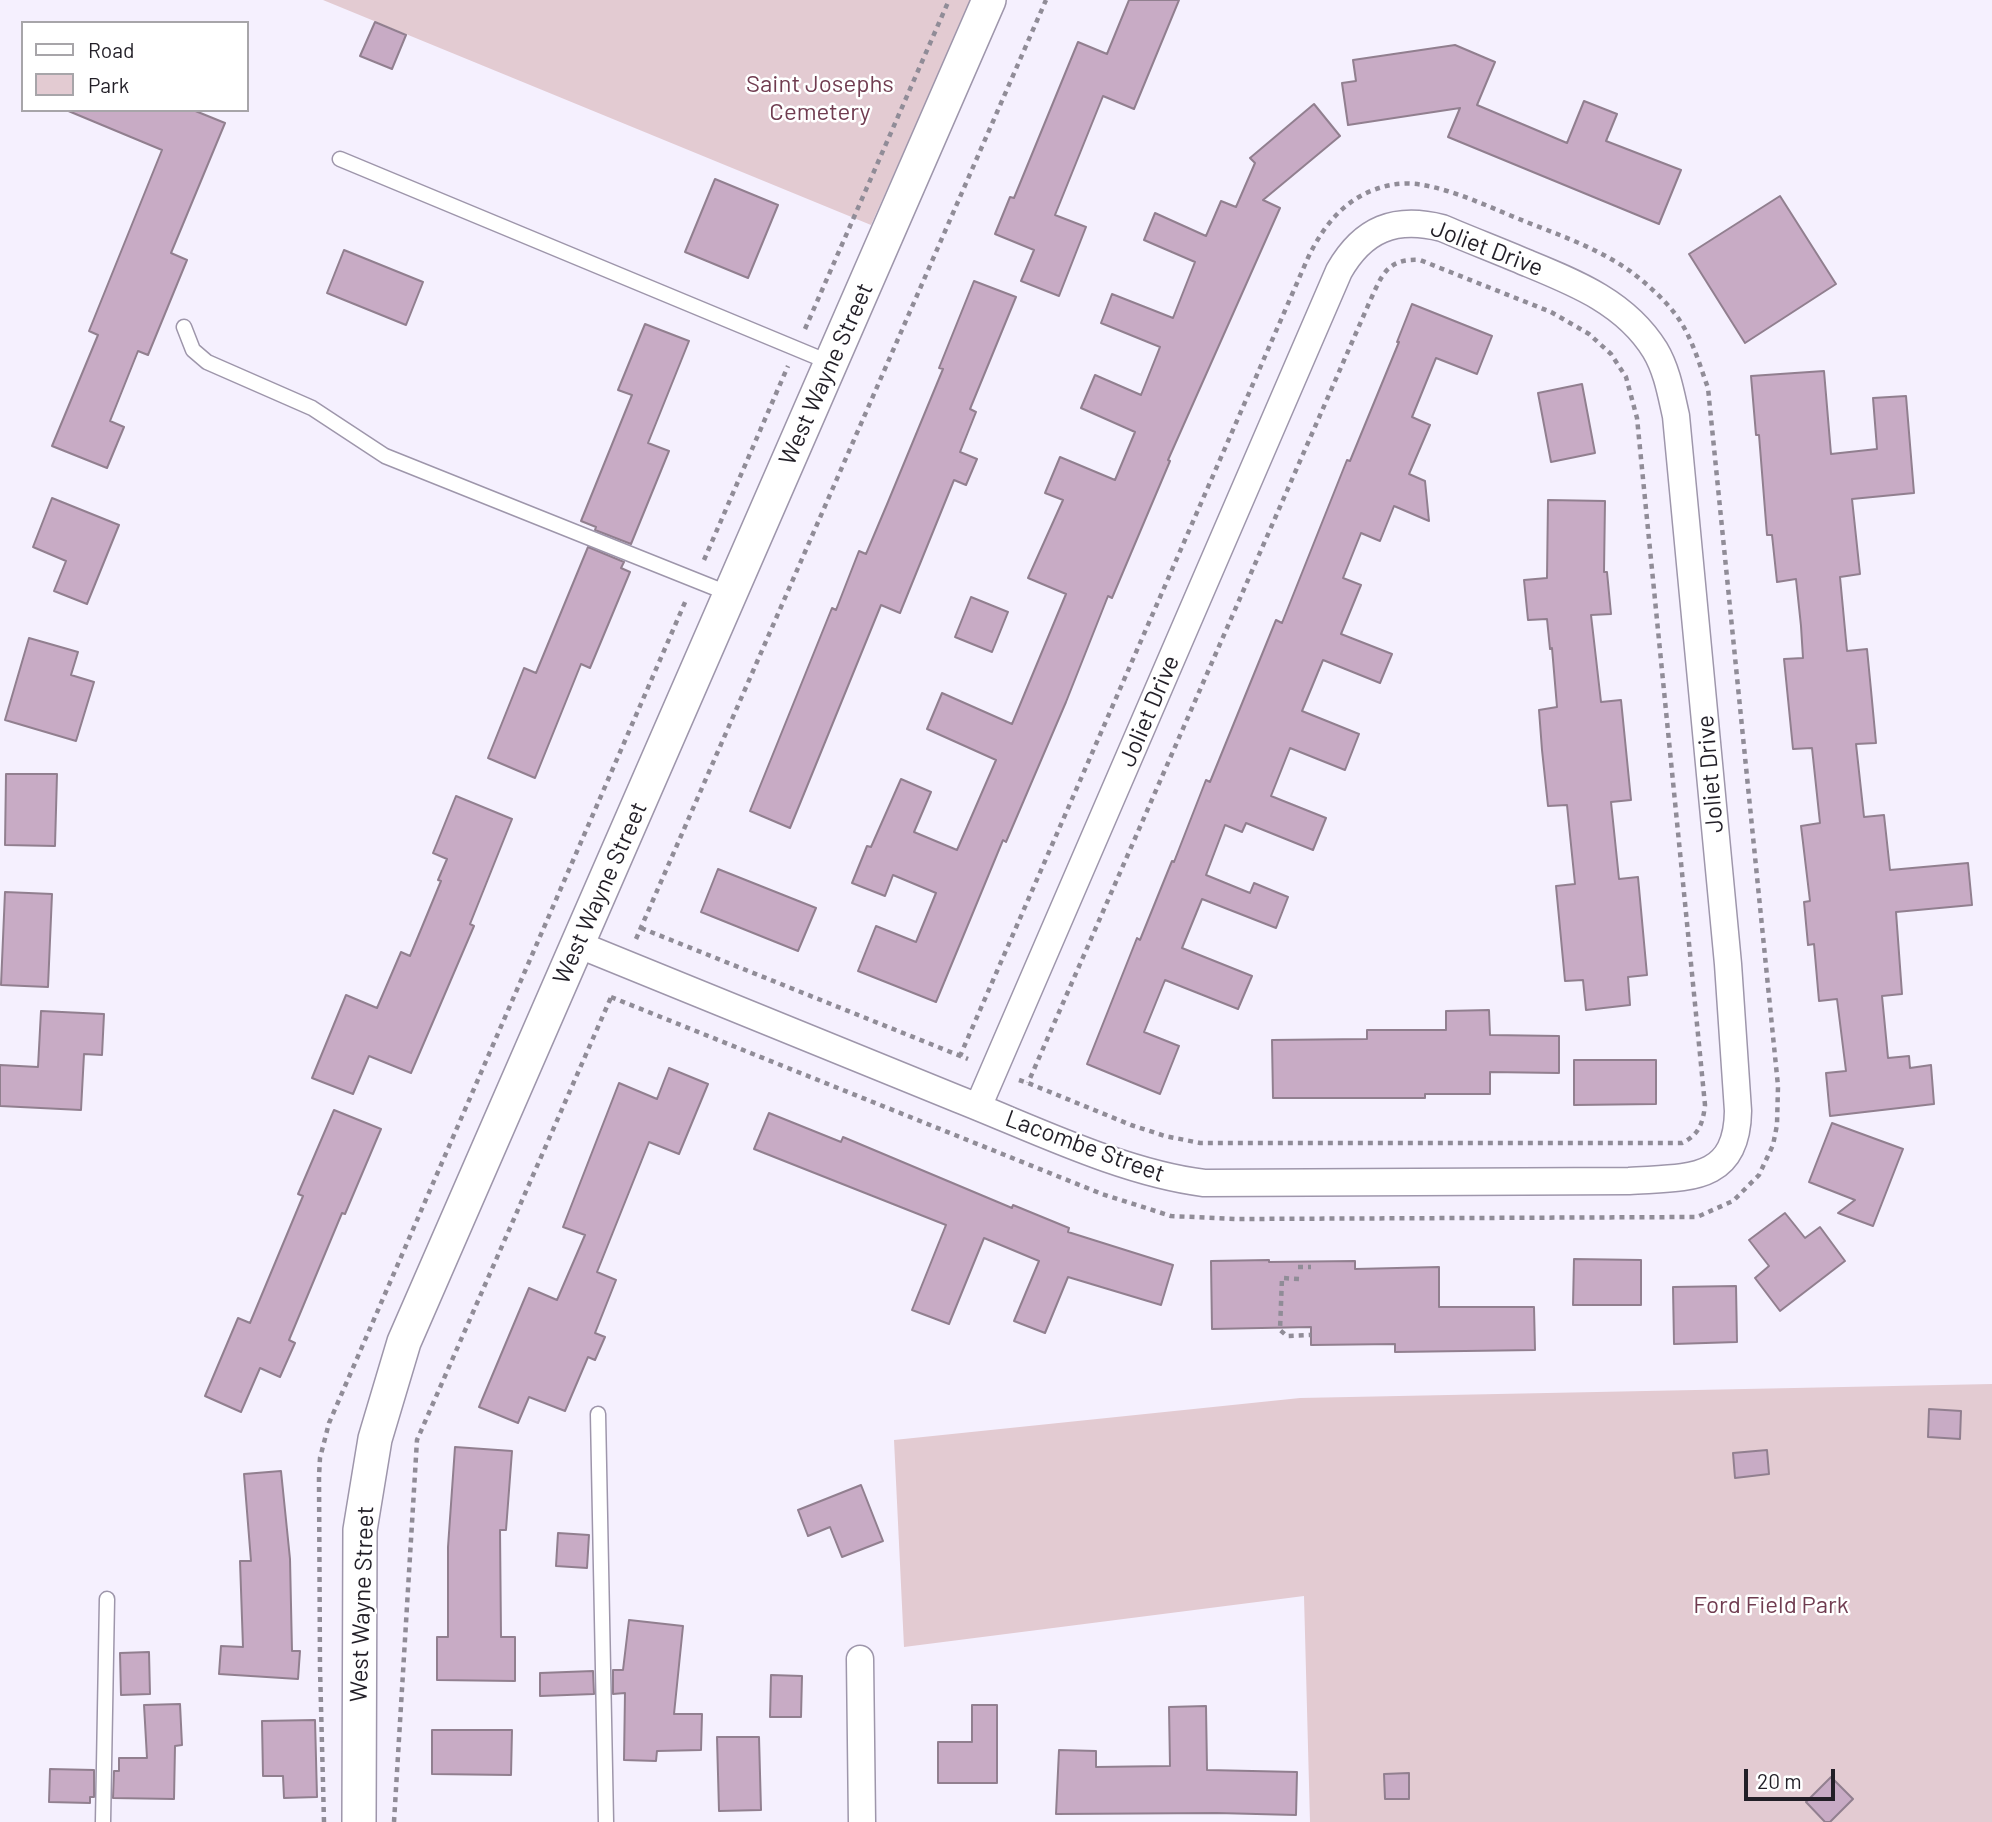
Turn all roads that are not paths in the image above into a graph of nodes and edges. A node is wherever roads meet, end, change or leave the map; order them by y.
1 (989, 0) edge
2 (340, 159) dead end
3 (184, 327) dead end
4 (831, 363) junction
5 (730, 594) junction
6 (577, 944) junction
7 (978, 1107) junction
8 (1735, 1140) joint
9 (598, 1414) dead end
10 (107, 1599) dead end
11 (860, 1659) dead end
12 (103, 1822) edge
13 (359, 1822) edge
14 (606, 1822) edge
15 (862, 1822) edge

1 - 4 street, West Wayne Street
2 - 4 lane
3 - 5 lane
4 - 5 street, West Wayne Street
5 - 6 street, West Wayne Street
6 - 7 street, Lacombe Street
6 - 13 street, West Wayne Street
7 - 8 street, Lacombe Street
7 - 8 street, Joliet Drive
9 - 14 lane
10 - 12 lane
11 - 15 street

